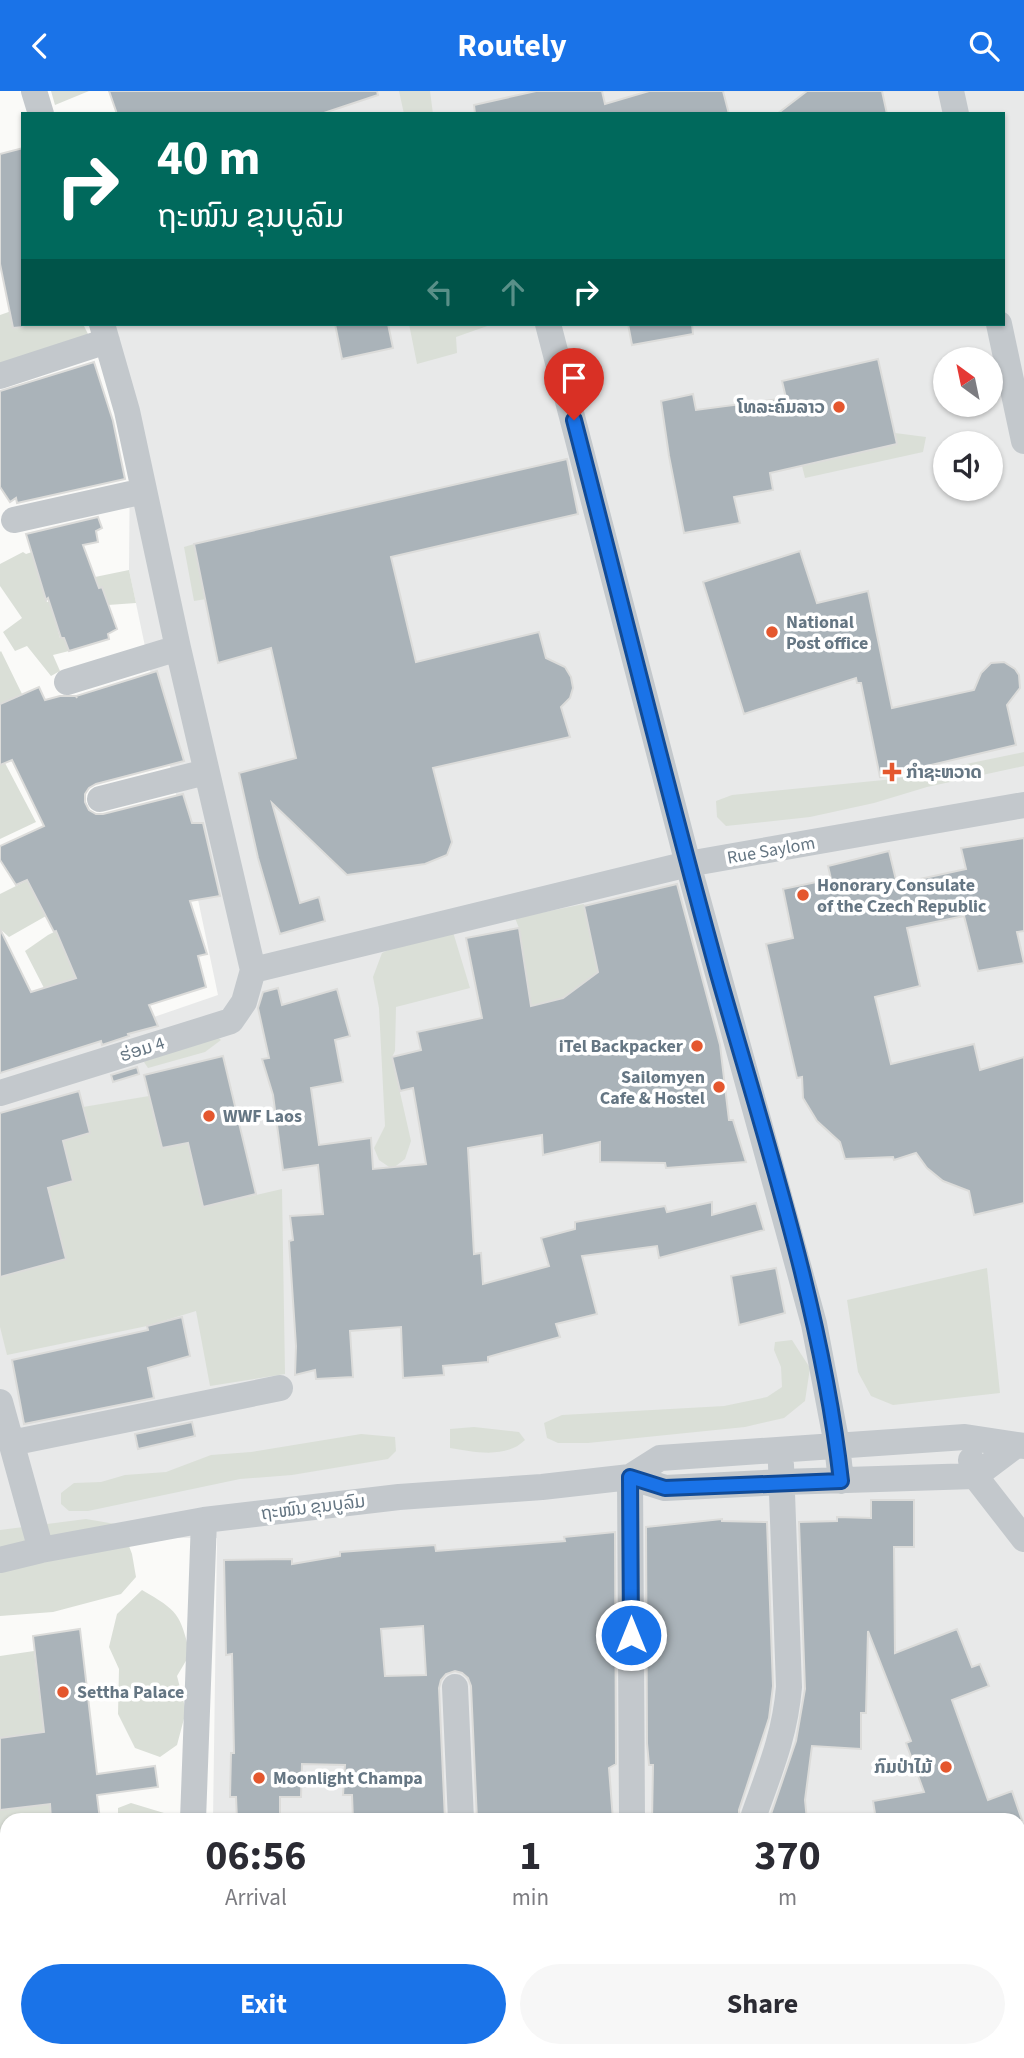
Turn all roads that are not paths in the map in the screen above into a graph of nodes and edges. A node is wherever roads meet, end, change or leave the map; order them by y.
1 (34, 91) edge
2 (951, 91) edge
3 (40, 112) edge
4 (956, 112) edge
5 (549, 326) edge
6 (999, 326) edge
7 (104, 332) edge
8 (0, 376) edge
9 (1024, 441) edge
10 (144, 491) junction
11 (14, 520) dead end
12 (178, 648) junction
13 (67, 682) dead end
14 (206, 772) junction
15 (100, 799) dead end
16 (1024, 805) edge
17 (688, 865) junction
18 (253, 970) junction
19 (0, 1093) edge
20 (280, 1388) dead end
21 (0, 1402) edge
22 (965, 1437) junction
23 (12, 1443) junction
24 (837, 1445) junction
25 (1020, 1446) edge
26 (780, 1449) junction
27 (975, 1476) junction
28 (630, 1477) junction
29 (841, 1481) junction
30 (782, 1482) junction
31 (204, 1520) junction
32 (1024, 1539) edge
33 (41, 1550) junction
34 (0, 1560) edge
35 (455, 1687) dead end
36 (193, 1813) edge
37 (461, 1813) edge
38 (632, 1813) edge
39 (755, 1813) edge

1 - 3 street
2 - 4 street
5 - 17 street
6 - 9 street
7 - 8 street
7 - 10 street
10 - 11 street
10 - 12 street
12 - 13 street
12 - 14 street
14 - 15 street
14 - 18 street
16 - 17 street, Rue Saylom
17 - 18 street, Rue Saylom
17 - 24 street
18 - 19 street, ຮ່ອມ 4
20 - 23 street
21 - 23 street
22 - 24 street, ຖະໜົນ ຂຸນບູລົມ
22 - 25 street, ຖະໜົນ ຂຸນບູລົມ
22 - 27 street
23 - 33 street
24 - 26 street, ຖະໜົນ ຂຸນບູລົມ
24 - 29 street
25 - 27 street, ຖະໜົນ ຂຸນບູລົມ
26 - 28 street, ຖະໜົນ ຂຸນບູລົມ
26 - 30 street
27 - 29 street, ຖະໜົນ ຂຸນບູລົມ
27 - 32 street
28 - 30 street, ຖະໜົນ ຂຸນບູລົມ
28 - 31 street, ຖະໜົນ ຂຸນບູລົມ
28 - 38 street
29 - 30 street, ຖະໜົນ ຂຸນບູລົມ
30 - 39 street
31 - 33 street, ຖະໜົນ ຂຸນບູລົມ
31 - 36 street
33 - 34 street, ຖະໜົນ ຂຸນບູລົມ
35 - 37 street

